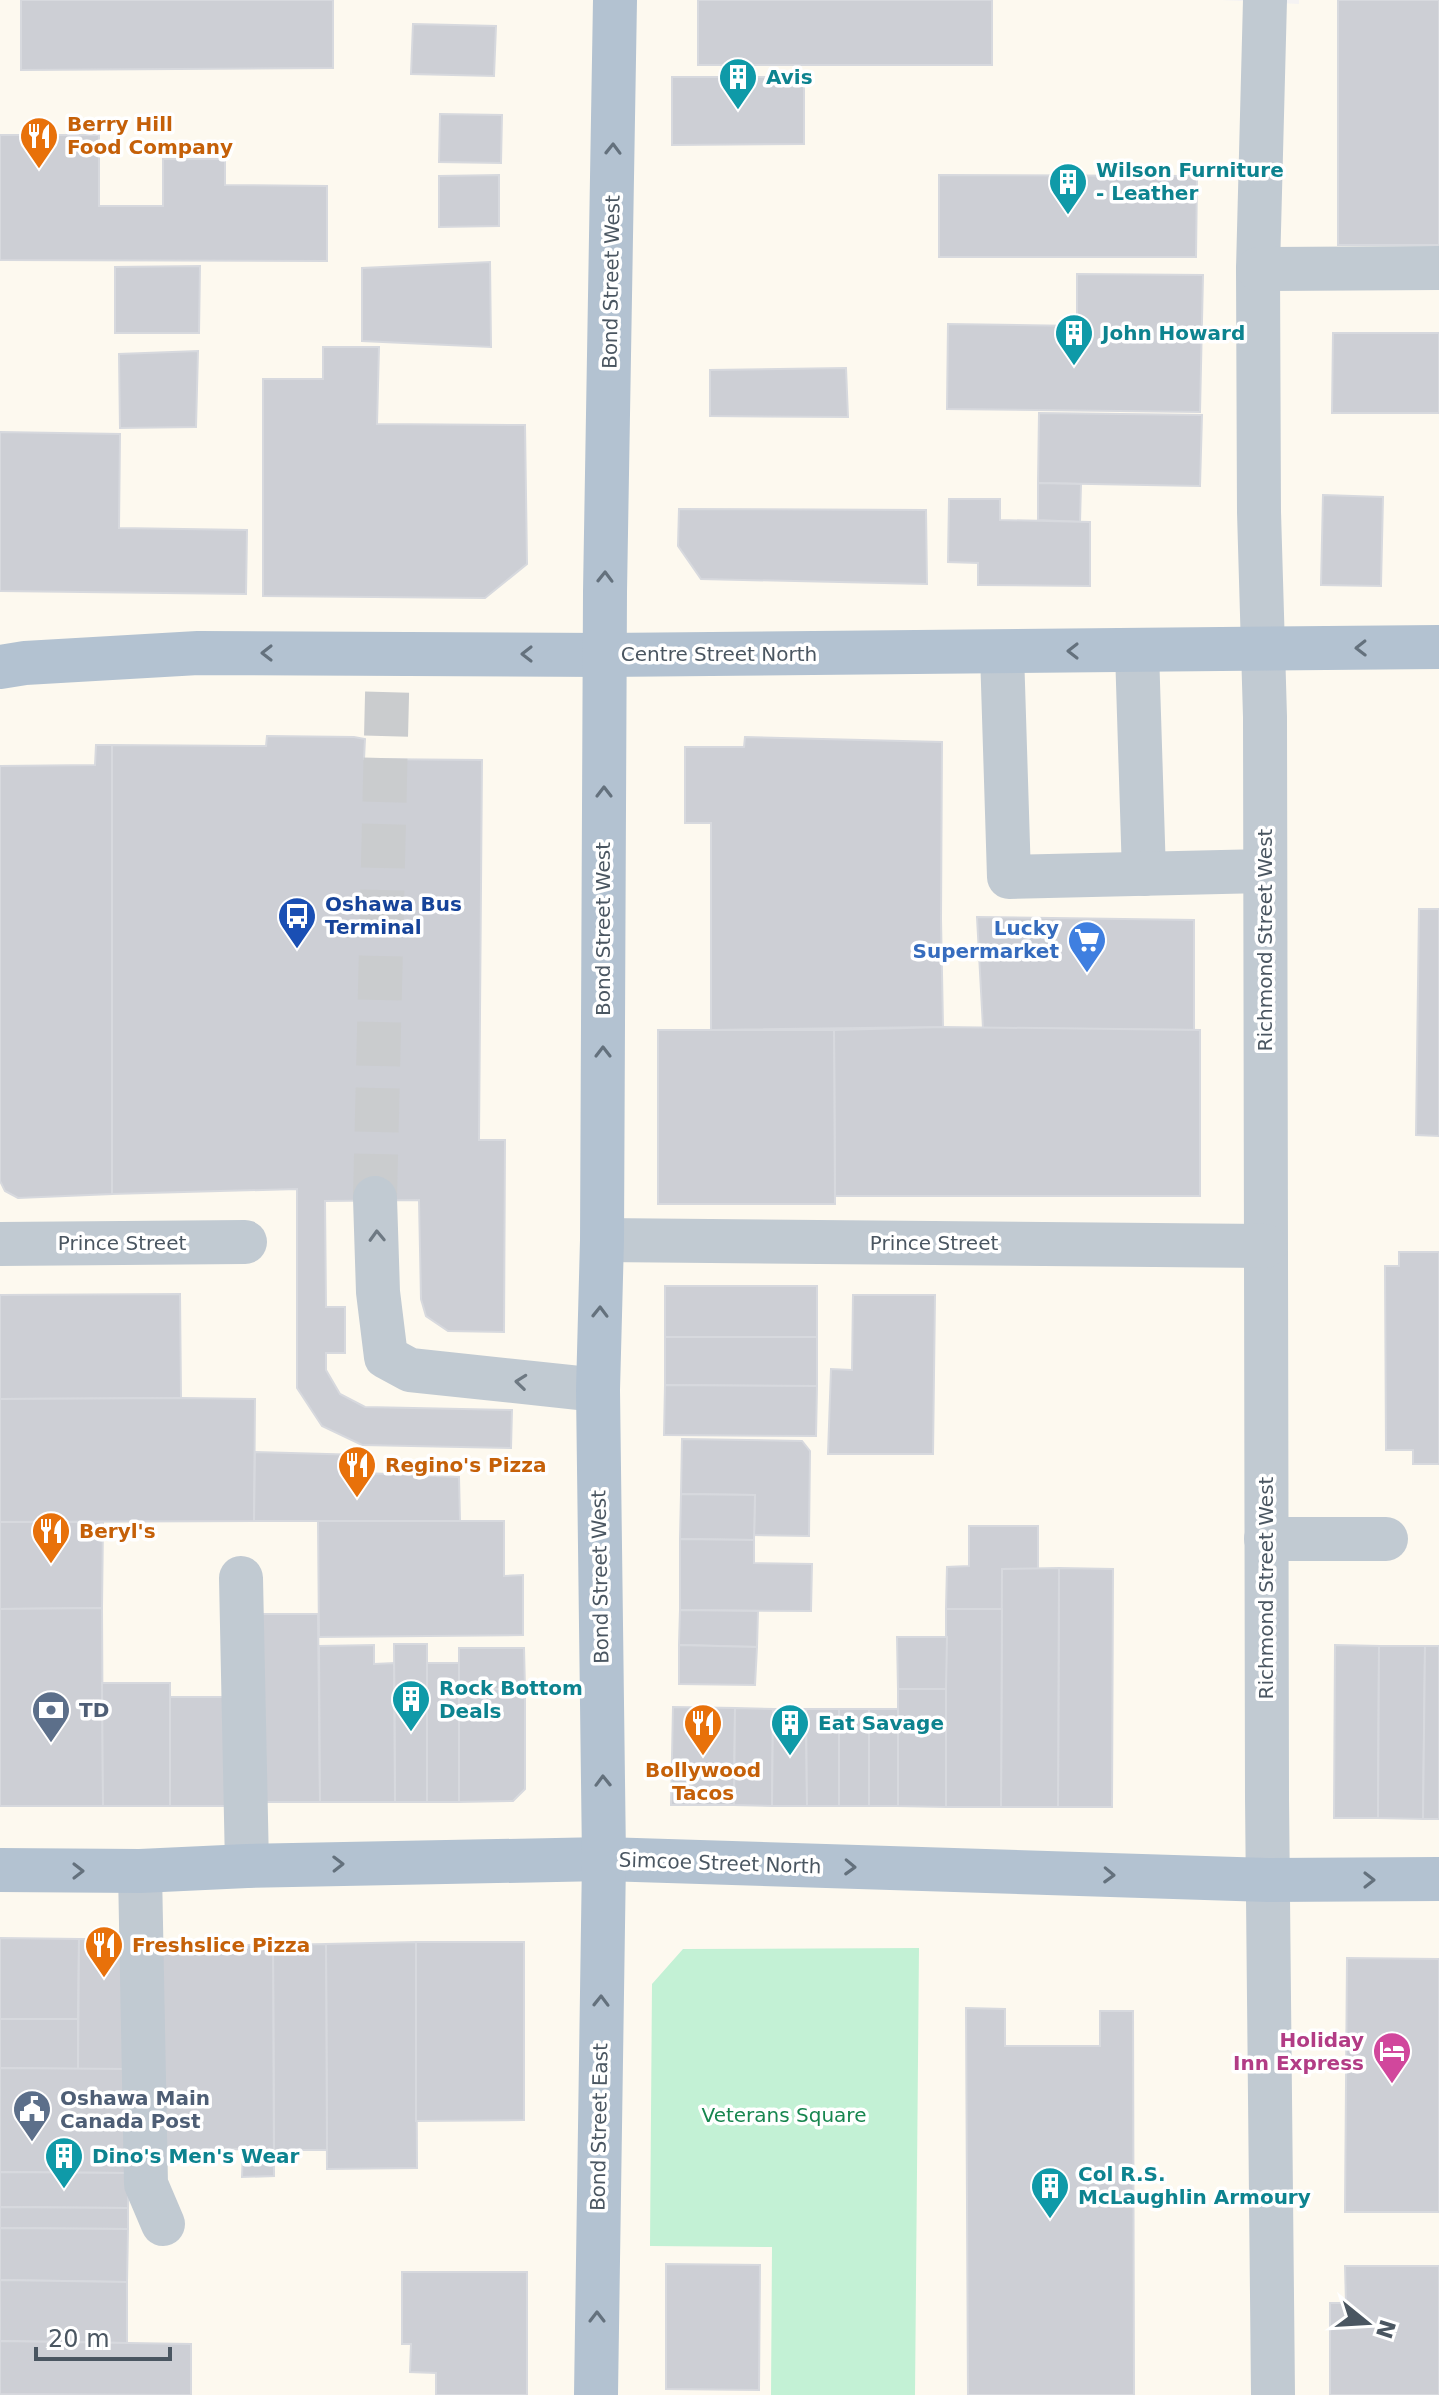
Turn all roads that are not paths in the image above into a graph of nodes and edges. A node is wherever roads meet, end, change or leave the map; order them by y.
1 (615, 0) edge
2 (1265, 0) edge
3 (1439, 268) edge
4 (1258, 269) junction
5 (1439, 647) edge
6 (1262, 650) junction
7 (1137, 651) junction
8 (1002, 652) junction
9 (605, 655) junction
10 (0, 667) edge
11 (1265, 871) junction
12 (1144, 874) junction
13 (375, 1198) tunnel mouth
14 (602, 1240) junction
15 (245, 1242) dead end
16 (0, 1244) edge
17 (1265, 1246) junction
18 (598, 1390) junction
19 (1266, 1539) junction
20 (1386, 1539) dead end
21 (241, 1578) dead end
22 (604, 1859) junction
23 (247, 1866) junction
24 (0, 1870) edge
25 (140, 1871) junction
26 (1439, 1879) edge
27 (1268, 1880) junction
28 (163, 2224) dead end
29 (596, 2395) edge
30 (1273, 2395) edge

9 -> 1 main road, Bond Street West
2 - 4 street, Richmond Street West
3 - 4 street
4 - 6 street, Richmond Street West
5 -> 6 main road, Centre Street North
6 - 7 main road, Centre Street North
6 - 11 street, Richmond Street West
7 -> 8 main road, Centre Street North
7 - 12 street
8 - 9 main road, Centre Street North
8 - 12 street
9 -> 10 main road, Centre Street North
14 -> 9 main road, Bond Street West
11 - 12 street
11 - 17 street, Richmond Street West
18 -> 13 street
14 - 17 street, Prince Street
18 -> 14 main road, Bond Street West
15 - 16 street, Prince Street
17 - 19 street, Richmond Street West
22 -> 18 main road, Bond Street West
19 - 20 street
19 - 27 street, Richmond Street West
21 - 23 street
23 -> 22 main road, Simcoe Street North
22 -> 27 main road, Simcoe Street North
29 -> 22 main road, Bond Street East
23 - 25 main road, Simcoe Street North
24 -> 25 main road, Simcoe Street North
25 - 28 street
27 -> 26 main road, Simcoe Street North
27 - 30 street, Richmond Street West

